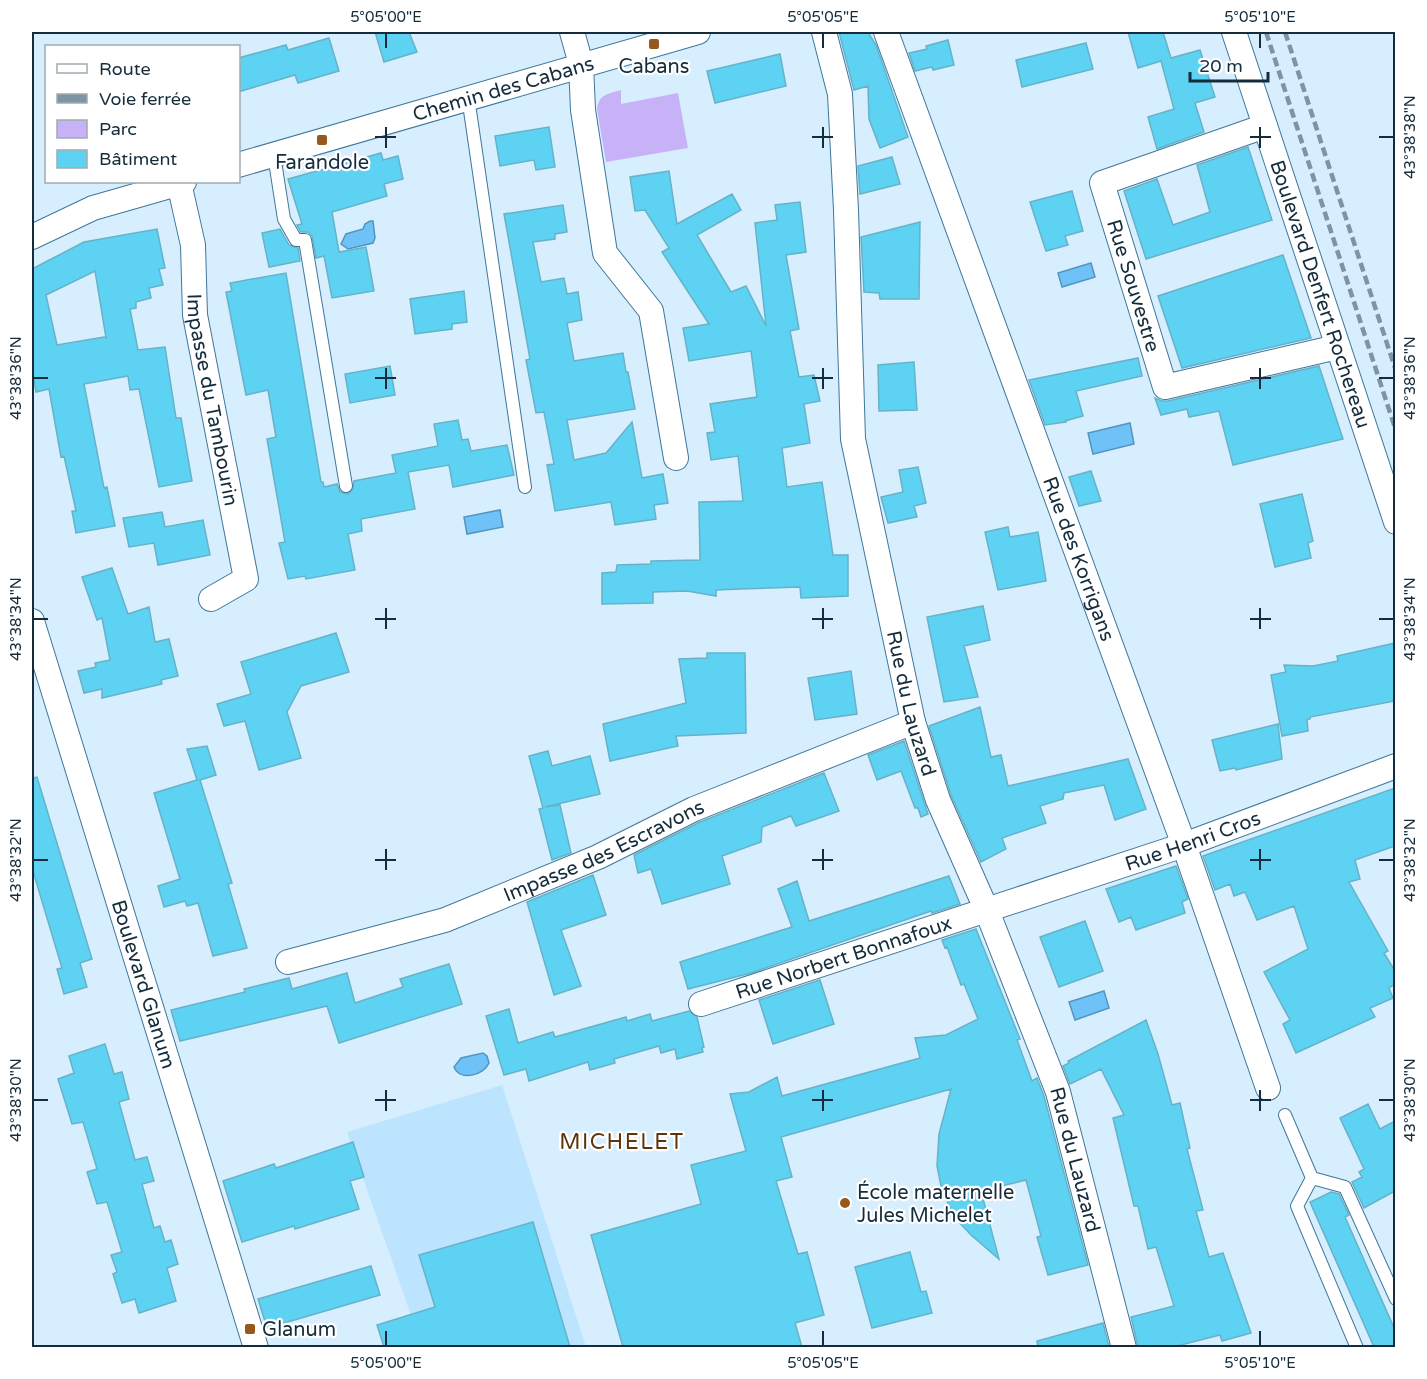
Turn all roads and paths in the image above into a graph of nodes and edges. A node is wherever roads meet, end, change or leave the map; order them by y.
1 (572, 32) edge
2 (698, 32) edge
3 (824, 32) edge
4 (886, 32) edge
5 (1234, 32) edge
6 (580, 64) junction
7 (468, 98) junction
8 (1265, 126) junction
9 (274, 155) junction
10 (240, 164) edge
11 (179, 183) edge
12 (182, 183) edge
13 (32, 237) edge
14 (1337, 347) junction
15 (676, 458) dead end
16 (346, 486) dead end
17 (525, 487) dead end
18 (1395, 522) edge
19 (211, 599) dead end
20 (32, 621) edge
21 (914, 722) junction
22 (1395, 766) edge
23 (1184, 845) junction
24 (987, 911) junction
25 (288, 962) dead end
26 (701, 1004) dead end
27 (1268, 1088) dead end
28 (1285, 1114) dead end
29 (1312, 1178) junction
30 (1395, 1299) edge
31 (256, 1347) edge
32 (1124, 1347) edge
33 (1357, 1347) edge

1 - 6 street
2 - 6 street, Chemin des Cabans
3 - 21 street, Rue du Lauzard
4 - 23 street, Rue des Korrigans
5 - 8 street, Boulevard Denfert Rochereau
6 - 7 street, Chemin des Cabans
6 - 15 street
7 - 9 street, Chemin des Cabans
7 - 17 lane
8 - 14 street, Boulevard Denfert Rochereau
8 - 14 street, Rue Souvestre
9 - 10 street, Chemin des Cabans
9 - 16 lane
11 - 13 street
12 - 19 street, Impasse du Tambourin
14 - 18 street, Boulevard Denfert Rochereau
20 - 31 street, Boulevard Glanum
21 - 24 street, Rue du Lauzard
21 - 25 street, Impasse des Escravons
22 - 23 street, Rue Henri Cros
23 - 24 street, Rue Henri Cros
23 - 27 street, Rue des Korrigans
24 - 26 street, Rue Norbert Bonnafoux
24 - 32 street, Rue du Lauzard
28 - 29 lane
29 - 30 lane
29 - 33 lane

